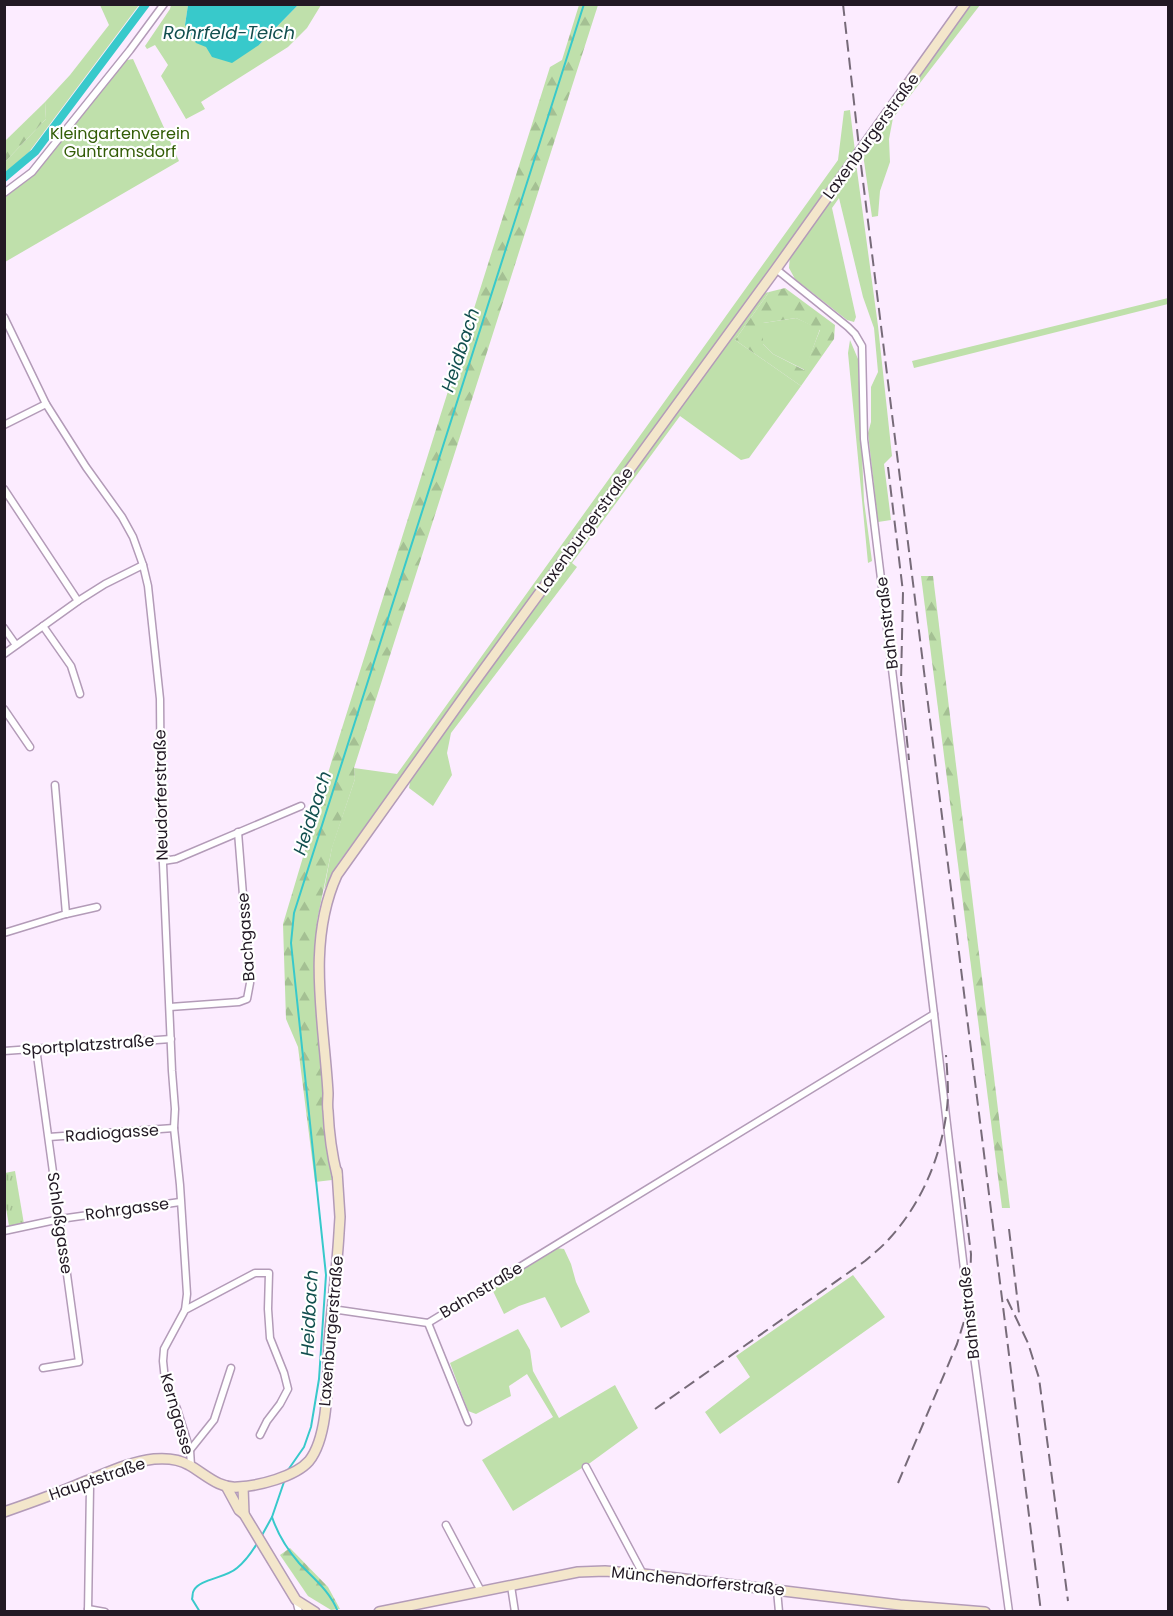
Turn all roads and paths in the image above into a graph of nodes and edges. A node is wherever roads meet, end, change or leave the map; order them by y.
1 (164, 4) edge
2 (965, 4) edge
3 (4, 193) edge
4 (776, 269) junction
5 (4, 317) edge
6 (46, 404) junction
7 (4, 424) edge
8 (4, 489) edge
9 (143, 566) junction
10 (78, 601) junction
11 (43, 626) junction
12 (4, 628) edge
13 (16, 645) junction
14 (4, 654) edge
15 (80, 694) dead end
16 (4, 710) edge
17 (30, 747) dead end
18 (55, 785) dead end
19 (301, 806) dead end
20 (238, 832) junction
21 (163, 861) junction
22 (97, 907) dead end
23 (66, 914) junction
24 (4, 933) edge
25 (170, 1007) junction
26 (934, 1014) junction
27 (171, 1039) junction
28 (36, 1048) junction
29 (4, 1051) edge
30 (174, 1128) junction
31 (49, 1137) junction
32 (180, 1202) junction
33 (60, 1219) junction
34 (4, 1231) edge
35 (332, 1309) junction
36 (185, 1310) junction
37 (428, 1323) junction
38 (43, 1368) dead end
39 (231, 1368) dead end
40 (468, 1422) dead end
41 (260, 1435) dead end
42 (190, 1450) junction
43 (191, 1466) junction
44 (586, 1467) dead end
45 (89, 1480) junction
46 (226, 1486) junction
47 (243, 1487) junction
48 (4, 1512) edge
49 (244, 1514) junction
50 (446, 1525) dead end
51 (643, 1574) junction
52 (511, 1586) junction
53 (777, 1590) junction
54 (481, 1591) junction
55 (296, 1600) junction
56 (88, 1610) edge
57 (105, 1611) edge
58 (299, 1611) edge
59 (315, 1611) edge
60 (379, 1611) edge
61 (515, 1611) edge
62 (779, 1611) edge
63 (985, 1611) edge
64 (1009, 1611) edge

1 - 3 street
2 - 4 street, Laxenburgerstraße
4 - 26 street, Bahnstraße
4 - 35 street, Laxenburgerstraße
5 - 6 street, Neudorferstraße
6 - 7 street
6 - 9 street, Neudorferstraße
8 - 10 street
9 - 10 street
9 - 21 street, Neudorferstraße
10 - 11 street
11 - 13 street
11 - 15 street
12 - 13 street
13 - 14 street
16 - 17 street
18 - 23 street
19 - 20 street
20 - 21 street
20 - 25 street, Bachgasse
21 - 25 street, Neudorferstraße
22 - 23 street
23 - 24 street
25 - 27 street, Neudorferstraße
26 - 37 street, Bahnstraße
26 - 64 street, Bahnstraße
27 - 28 street, Sportplatzstraße
27 - 30 street, Neudorferstraße
28 - 29 street, Sportplatzstraße
28 - 31 street, Schloßgasse
30 - 31 street, Radiogasse
30 - 32 street, Neudorferstraße
31 - 33 street, Schloßgasse
32 - 33 street, Rohrgasse
32 - 36 street, Neudorferstraße
33 - 34 street, Rohrgasse
33 - 38 street, Schloßgasse
35 - 37 street
35 - 47 street, Laxenburgerstraße
36 - 41 street
36 - 42 street, Kerngasse
37 - 40 street
39 - 42 street
42 - 43 street, Kerngasse
43 - 45 street, Hauptstraße
43 - 46 street, Laxenburgerstraße
44 - 51 street
45 - 48 street, Hauptstraße
45 - 56 street
46 - 47 street, Laxenburgerstraße
46 - 49 street
47 - 49 street
49 - 55 street
50 - 54 street
51 - 52 street, Münchendorferstraße
51 - 53 street, Münchendorferstraße
52 - 54 street, Münchendorferstraße
52 - 61 street
53 - 62 street
53 - 63 street, Münchendorferstraße
54 - 60 street, Münchendorferstraße
55 - 58 street
55 - 59 street
56 - 57 street

